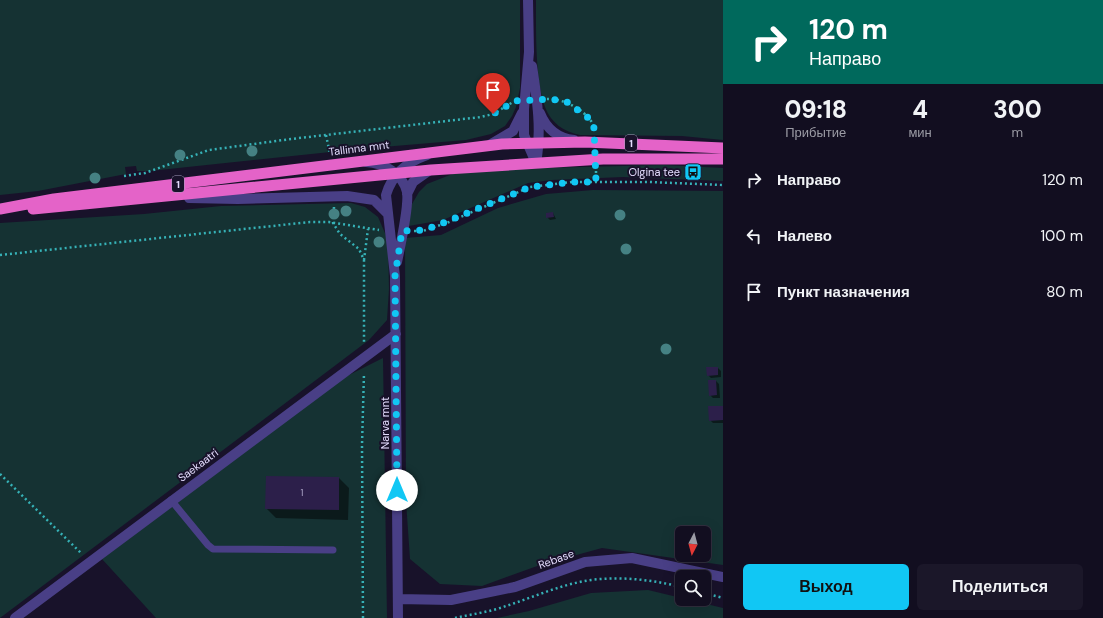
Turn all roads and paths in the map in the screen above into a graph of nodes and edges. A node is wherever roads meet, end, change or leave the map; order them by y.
1 (528, 0) edge
2 (529, 52) junction
3 (538, 104) junction
4 (524, 105) junction
5 (590, 142) junction
6 (539, 143) junction
7 (526, 144) junction
8 (484, 146) junction
9 (723, 148) edge
10 (443, 151) junction
11 (596, 159) junction
12 (723, 159) edge
13 (357, 161) junction
14 (536, 163) junction
15 (431, 170) junction
16 (397, 174) junction
17 (124, 176) dead end
18 (596, 182) junction
19 (723, 185) edge
20 (407, 194) junction
21 (164, 197) junction
22 (0, 210) edge
23 (388, 214) junction
24 (333, 223) junction
25 (368, 229) junction
26 (390, 231) junction
27 (402, 231) junction
28 (0, 255) edge
29 (364, 260) junction
30 (395, 276) junction
31 (396, 334) junction
32 (364, 356) junction
33 (0, 474) edge
34 (171, 500) junction
35 (333, 550) dead end
36 (90, 562) junction
37 (723, 576) edge
38 (675, 585) edge
39 (711, 595) edge
40 (723, 598) edge
41 (398, 599) junction
42 (15, 618) edge
43 (363, 618) edge
44 (398, 618) edge
45 (455, 618) edge

1 - 2 street
2 - 3 street
2 - 4 street
3 - 5 street
3 - 5 path
3 - 6 street
4 - 7 street
4 - 8 street
4 - 17 path
5 - 6 highway, Tallinna mnt / 1
5 - 9 highway, Tallinna mnt / 1
6 - 7 highway, Tallinna mnt / 1
6 - 14 street
7 - 8 highway, Tallinna mnt / 1
7 - 14 street
8 - 10 highway, Tallinna mnt / 1
10 - 13 highway, Tallinna mnt / 1
10 - 16 street, Narva mnt
11 - 12 highway, Tallinna mnt / 1
11 - 14 highway, Tallinna mnt / 1
11 - 18 path
13 - 16 street
13 - 22 highway, Tallinna mnt / 1
14 - 15 highway, Tallinna mnt / 1
15 - 16 highway, Tallinna mnt / 1
15 - 20 street
16 - 20 street
16 - 21 highway, Tallinna mnt / 1
16 - 23 street, Narva mnt
18 - 19 path
18 - 27 path
20 - 27 street, Narva mnt
21 - 22 highway, Tallinna mnt / 1
21 - 23 street
23 - 26 street, Narva mnt
24 - 25 path
24 - 28 path
24 - 29 path
25 - 26 path
25 - 29 path
26 - 30 street, Narva mnt
27 - 30 street, Narva mnt
29 - 32 path
30 - 31 street, Narva mnt
31 - 32 street, Saekaatri
31 - 41 street, Narva mnt
32 - 34 street, Saekaatri
32 - 43 path
33 - 36 path
34 - 35 lane
34 - 36 street, Saekaatri
36 - 42 street, Saekaatri
37 - 41 street, Rebase
38 - 45 path
39 - 40 path
41 - 44 street, Narva mnt

